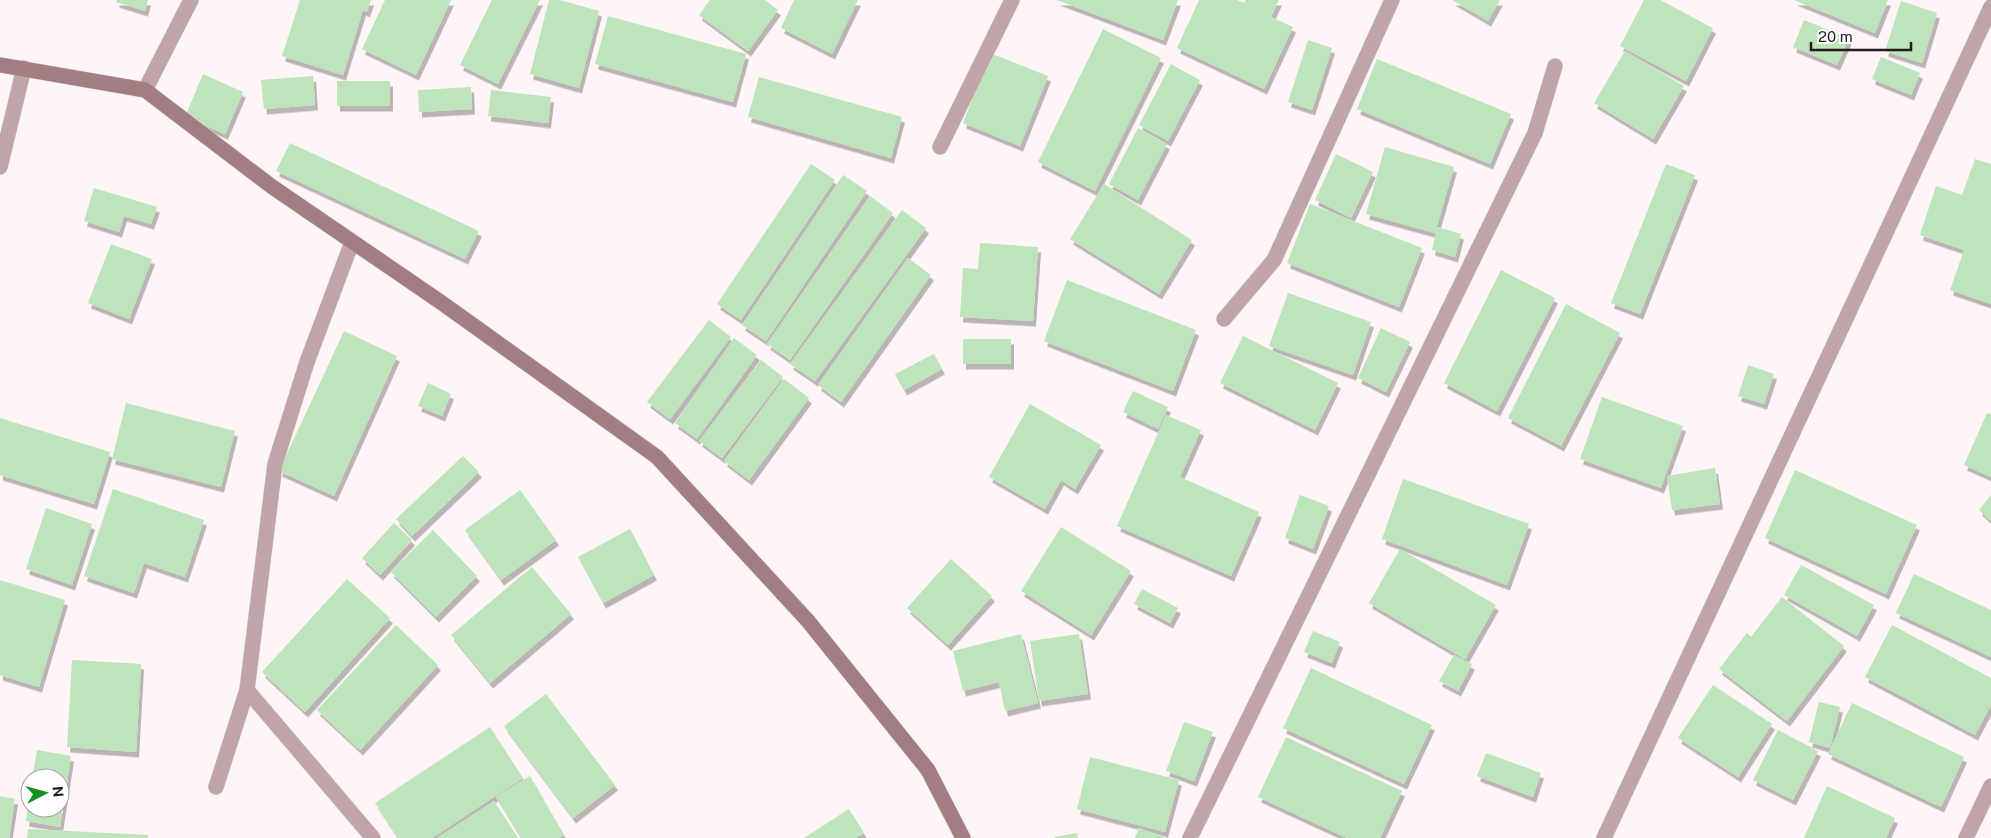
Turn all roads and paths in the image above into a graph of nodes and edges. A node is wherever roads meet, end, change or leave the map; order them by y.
1 (191, 0) edge
2 (1012, 0) edge
3 (1392, 0) edge
4 (1991, 7) edge
5 (0, 65) edge
6 (1555, 66) dead end
7 (24, 68) junction
8 (145, 90) junction
9 (940, 148) dead end
10 (0, 168) edge
11 (352, 242) junction
12 (1224, 319) dead end
13 (247, 690) junction
14 (1991, 786) edge
15 (216, 788) dead end
16 (373, 838) edge
17 (963, 838) edge
18 (1190, 838) edge
19 (1604, 838) edge
20 (1966, 838) edge

1 - 8 street
2 - 9 street
3 - 12 street
4 - 19 street
5 - 7 street
6 - 18 street
7 - 8 street
7 - 10 street
8 - 11 street
11 - 13 street
11 - 17 street
13 - 15 street
13 - 16 street
14 - 20 street

